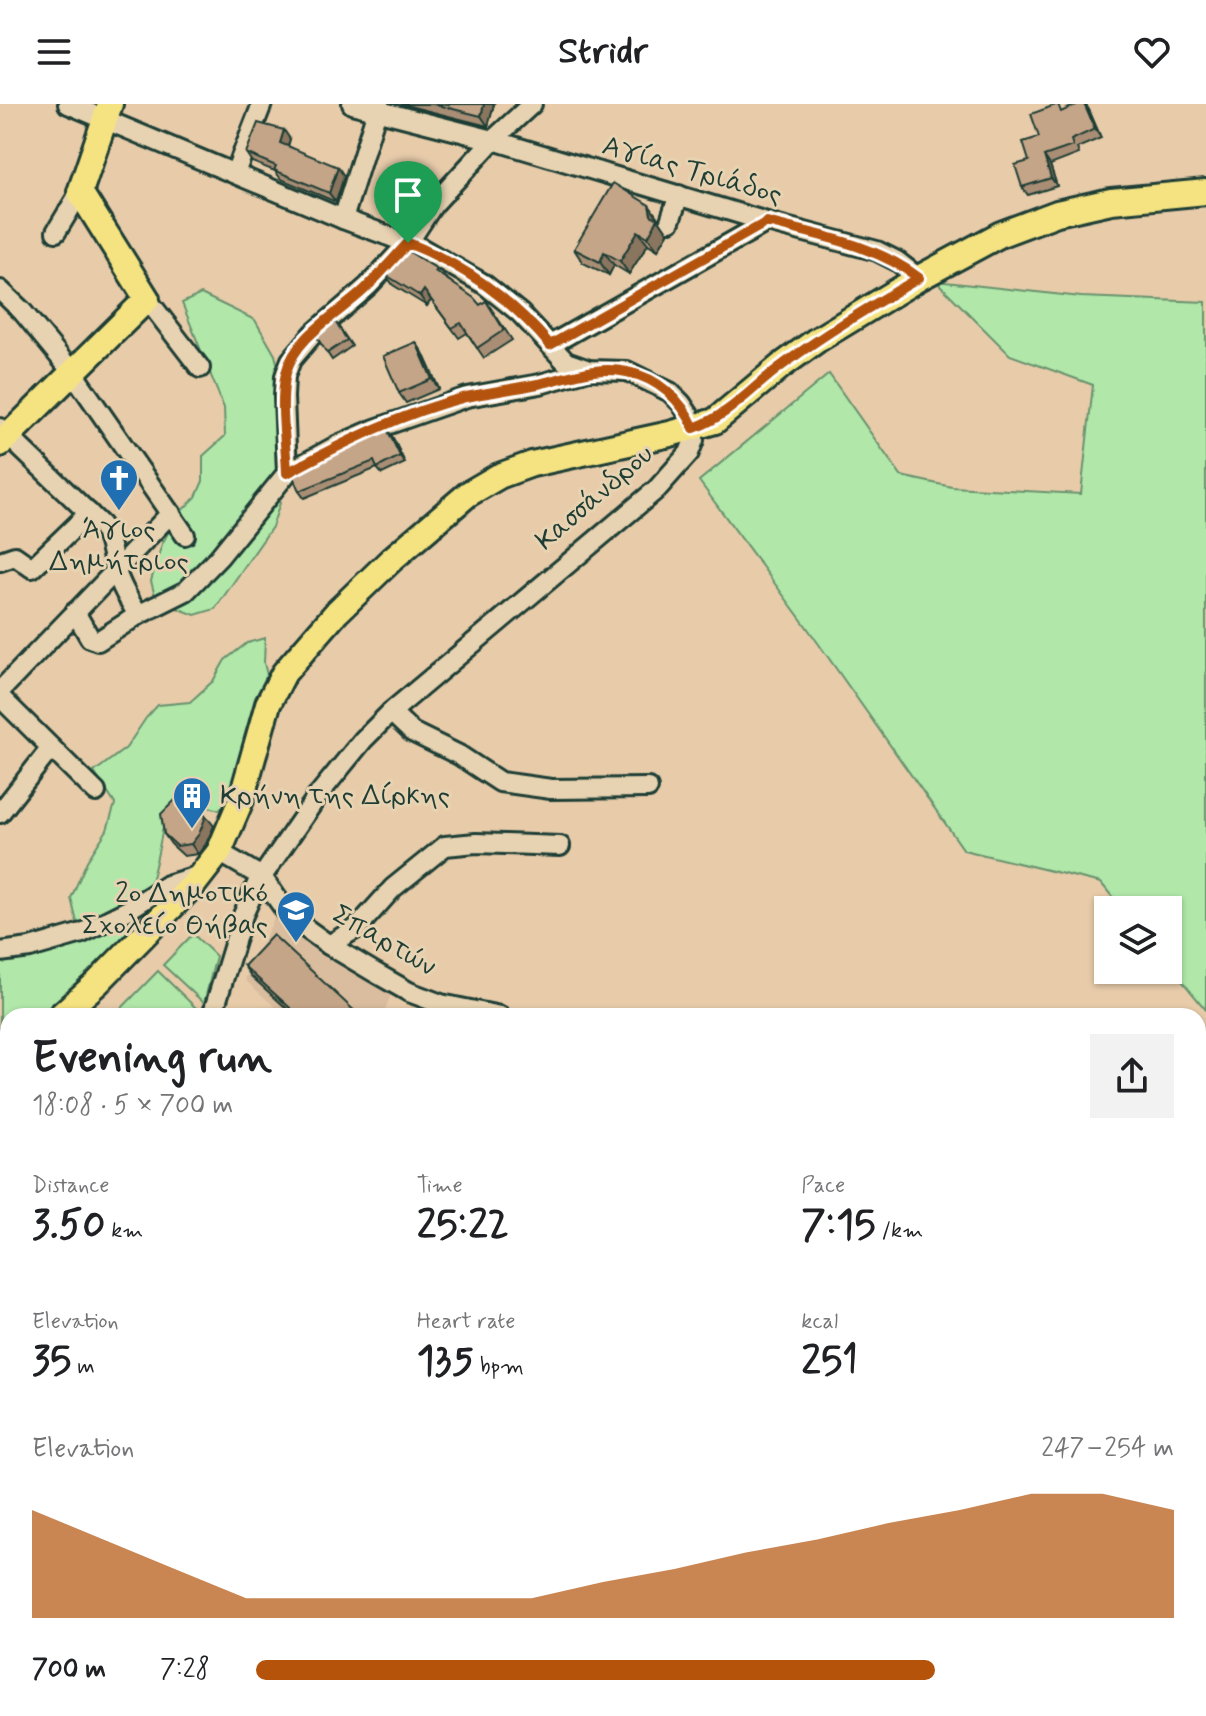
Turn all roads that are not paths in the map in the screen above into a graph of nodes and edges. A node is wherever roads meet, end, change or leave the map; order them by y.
1 (68, 104) edge
2 (262, 104) edge
3 (352, 104) edge
4 (532, 104) edge
5 (378, 108) edge
6 (106, 112) edge
7 (493, 140) junction
8 (235, 173) junction
9 (80, 192) junction
10 (1206, 192) edge
11 (679, 195) junction
12 (343, 219) junction
13 (670, 221) dead end
14 (767, 222) junction
15 (56, 232) dead end
16 (408, 243) junction
17 (919, 278) junction
18 (624, 279) dead end
19 (0, 290) edge
20 (635, 297) junction
21 (147, 299) junction
22 (550, 345) junction
23 (200, 368) dead end
24 (589, 370) junction
25 (73, 373) junction
26 (694, 428) junction
27 (3, 436) edge
28 (287, 473) junction
29 (89, 513) junction
30 (171, 513) junction
31 (185, 535) dead end
32 (0, 561) edge
33 (116, 570) junction
34 (75, 612) junction
35 (138, 615) junction
36 (0, 694) edge
37 (391, 712) junction
38 (51, 748) junction
39 (648, 788) dead end
40 (96, 792) dead end
41 (0, 813) edge
42 (560, 846) dead end
43 (219, 852) junction
44 (203, 874) junction
45 (262, 877) junction
46 (329, 945) junction
47 (0, 952) edge
48 (69, 1008) edge
49 (214, 1008) edge
50 (461, 1008) edge

1 - 6 street
2 - 8 street
3 - 5 street, Αγίας Τριάδος
4 - 7 street
5 - 7 street, Αγίας Τριάδος
5 - 12 street
6 - 8 street
6 - 9 main road
7 - 11 street, Αγίας Τριάδος
7 - 16 street
8 - 12 street
9 - 15 street
9 - 21 main road
10 - 17 main road
11 - 13 street
11 - 14 street, Αγίας Τριάδος
12 - 16 street
14 - 17 street, Αγίας Τριάδος
14 - 20 street
16 - 22 street
16 - 28 street
17 - 26 main road
18 - 20 street
19 - 25 street
20 - 22 street
21 - 23 street
21 - 25 main road
22 - 24 street
24 - 26 street
24 - 28 street
25 - 27 main road
25 - 30 street
26 - 37 street, Κασσάνδρου
26 - 43 main road
27 - 29 street
28 - 35 street
29 - 32 street
29 - 33 street
30 - 31 street
30 - 33 street
33 - 34 street
33 - 35 street
34 - 35 street
34 - 36 street
36 - 38 street
37 - 39 street
37 - 45 street, Κασσάνδρου
38 - 40 street
38 - 41 street
42 - 46 street
43 - 44 main road
43 - 45 street
44 - 47 street
44 - 48 main road
45 - 46 street, Σπαρτών
45 - 49 street, Κασσάνδρου
46 - 50 street, Σπαρτών

